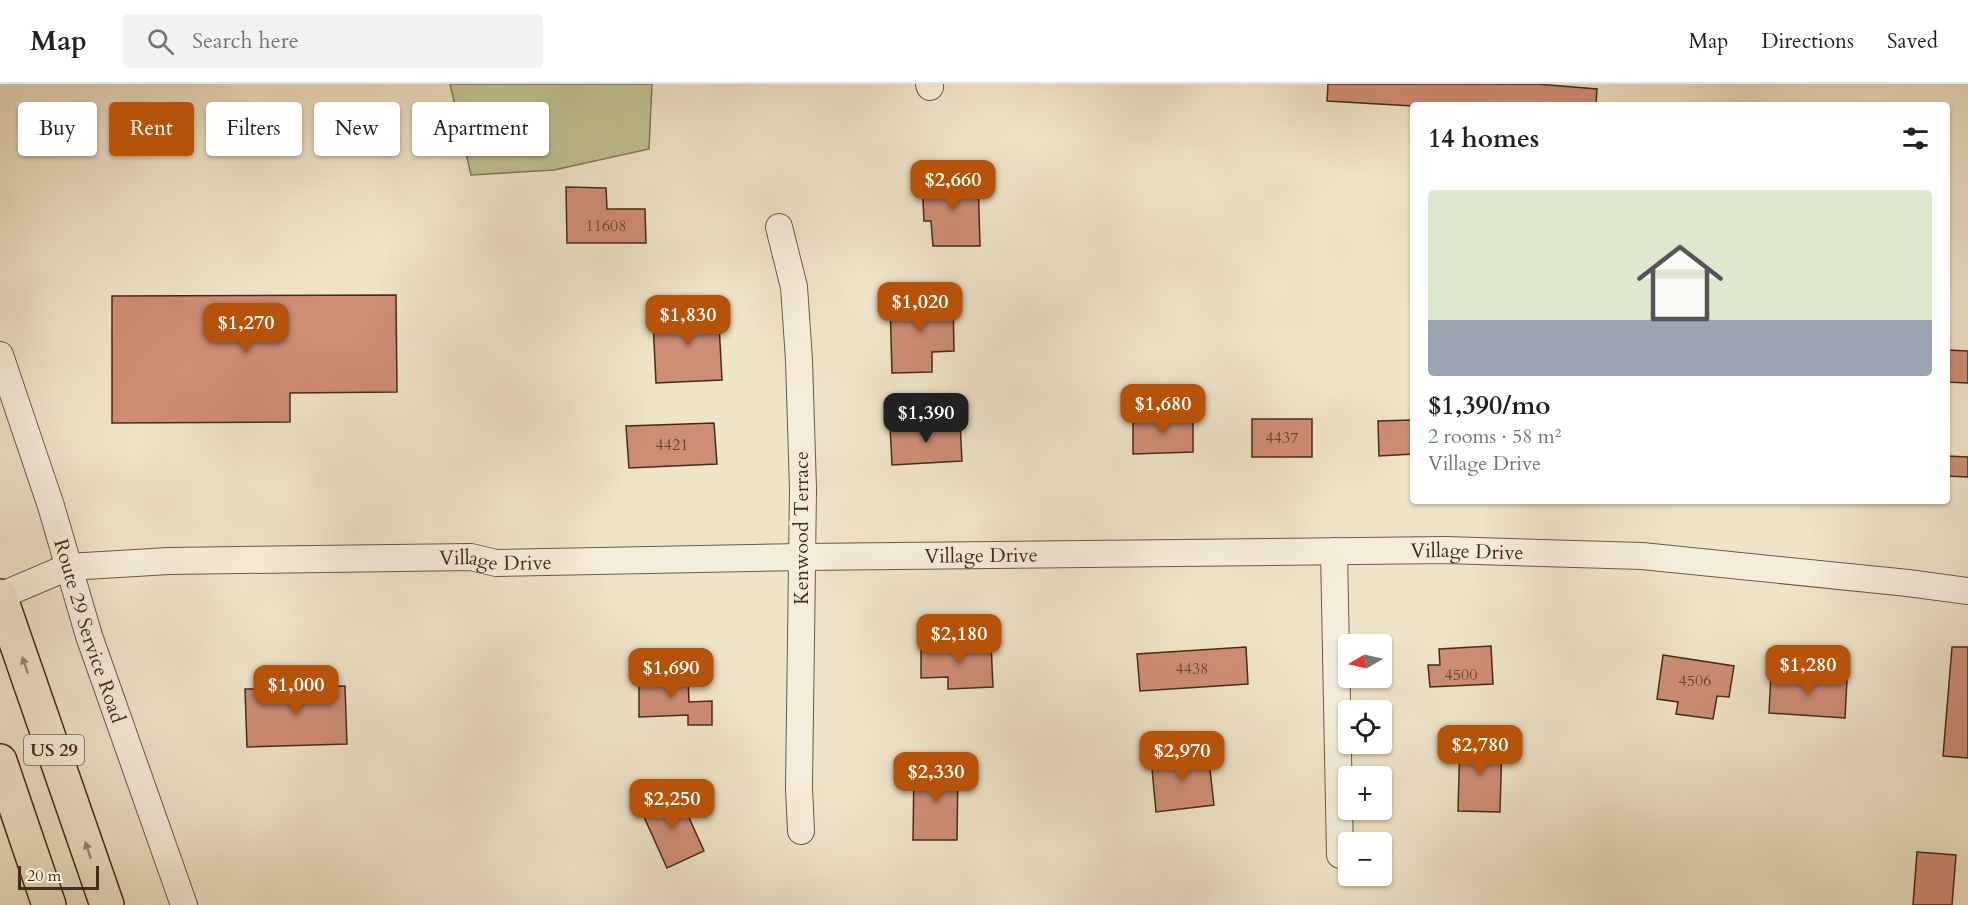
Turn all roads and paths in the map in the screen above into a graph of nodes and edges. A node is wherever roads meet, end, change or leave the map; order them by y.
1 (779, 228) dead end
2 (0, 355) edge
3 (1334, 551) junction
4 (802, 557) junction
5 (68, 567) junction
6 (1968, 591) edge
7 (0, 596) edge
8 (0, 761) edge
9 (801, 831) dead end
10 (1340, 832) edge
11 (49, 905) edge
12 (107, 905) edge
13 (184, 905) edge

1 - 4 street, Kenwood Terrace
2 - 5 street, Route 29 Service Road
3 - 4 street, Village Drive
3 - 6 street, Village Drive
3 - 10 street
4 - 5 street, Village Drive
4 - 9 street, Kenwood Terrace
5 - 7 street, Village Drive
5 - 13 street, Route 29 Service Road
12 -> 7 main road, US 29
8 - 11 main road, US 29

